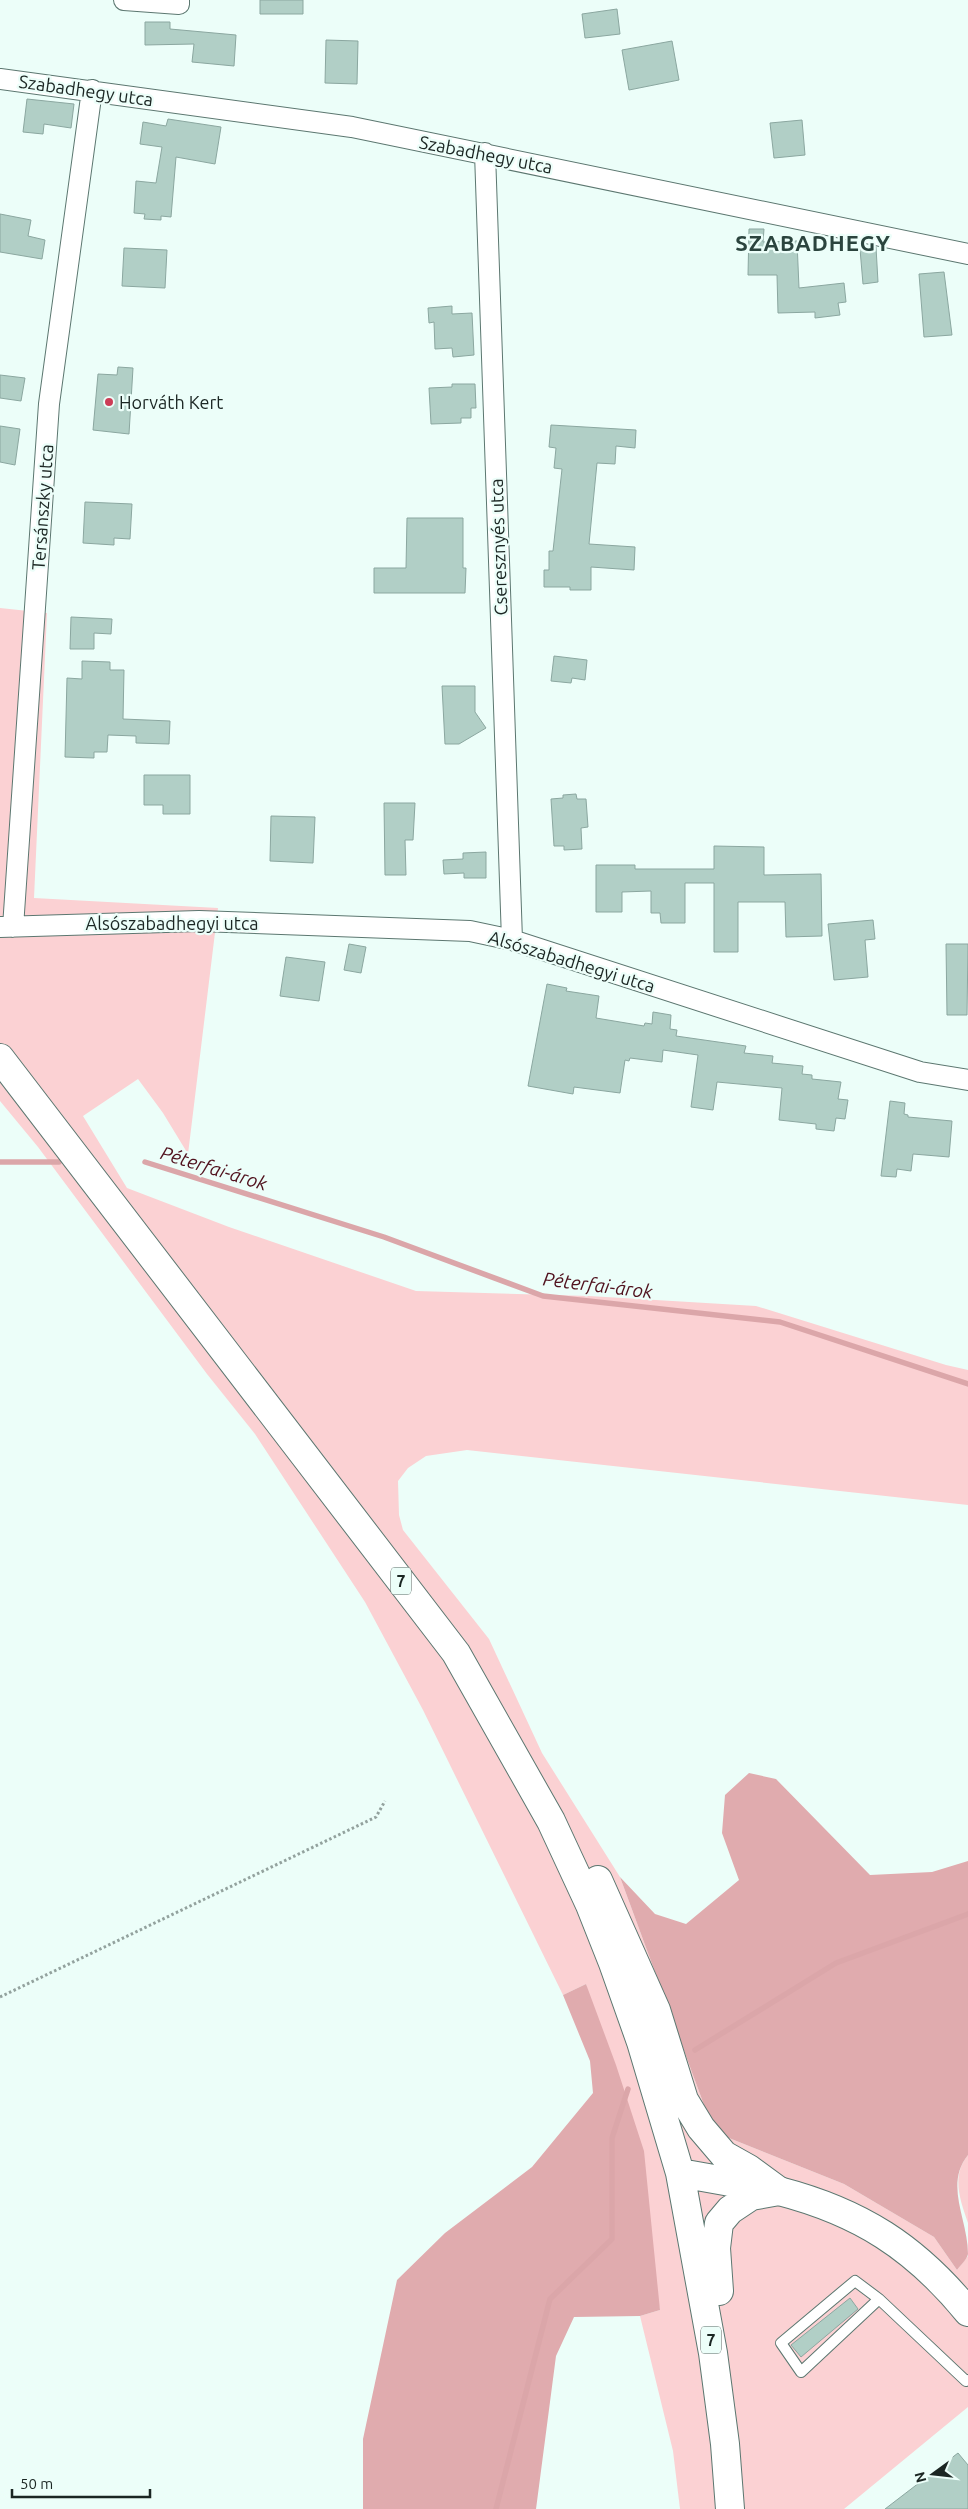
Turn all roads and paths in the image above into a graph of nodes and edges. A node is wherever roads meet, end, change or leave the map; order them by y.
1 (124, 0) edge
2 (179, 0) edge
3 (0, 78) edge
4 (92, 90) junction
5 (485, 153) junction
6 (968, 254) edge
7 (4, 930) edge
8 (512, 940) junction
9 (0, 1058) edge
10 (968, 1080) edge
11 (384, 1801) dead end
12 (551, 1821) junction
13 (0, 1997) edge
14 (680, 2173) junction
15 (779, 2191) junction
16 (879, 2299) junction
17 (968, 2312) edge
18 (968, 2380) edge
19 (730, 2509) edge
20 (740, 2509) edge

1 - 2 street
3 - 4 street, Szabadhegy utca
4 - 5 street, Szabadhegy utca
4 - 7 street, Tersánszky utca
5 - 6 street, Szabadhegy utca
5 - 8 street, Cseresznyés utca
7 - 8 street, Alsószabadhegyi utca
8 - 10 street, Alsószabadhegyi utca
9 - 12 main road, 7
11 - 13 path
12 - 14 main road, 7
12 - 15 main road
14 - 15 main road
14 - 19 main road, 7
15 - 17 main road
15 - 20 main road
16 - 16 lane
16 - 18 lane

